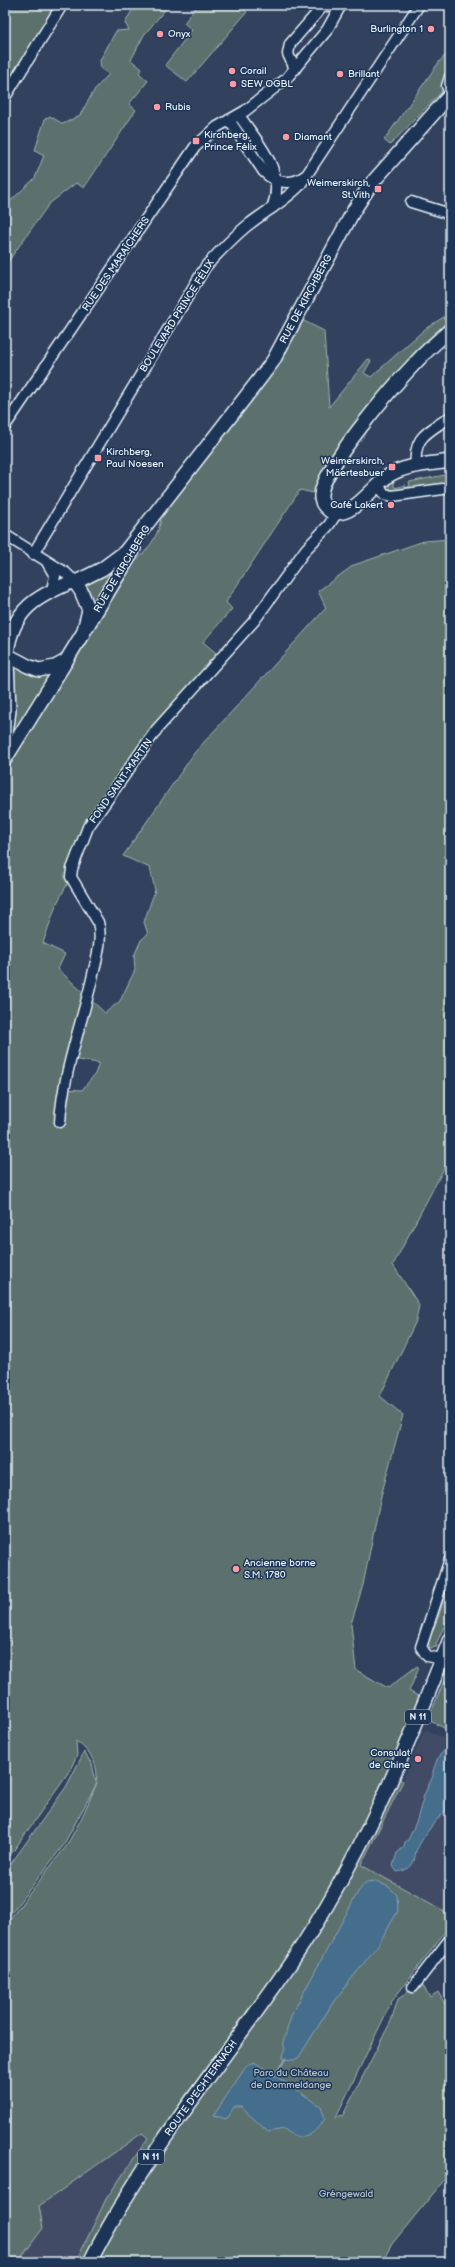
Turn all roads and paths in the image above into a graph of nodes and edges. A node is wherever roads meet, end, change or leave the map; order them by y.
1 (62, 5) edge
2 (341, 5) edge
3 (417, 5) edge
4 (295, 69) junction
5 (450, 77) edge
6 (450, 94) edge
7 (5, 97) edge
8 (239, 115) junction
9 (229, 120) junction
10 (307, 175) junction
11 (277, 181) junction
12 (411, 202) dead end
13 (272, 208) junction
14 (450, 214) edge
15 (450, 330) edge
16 (450, 417) edge
17 (5, 426) edge
18 (450, 460) edge
19 (416, 467) junction
20 (377, 485) junction
21 (450, 488) edge
22 (161, 505) junction
23 (336, 514) junction
24 (5, 535) edge
25 (33, 554) junction
26 (46, 562) junction
27 (75, 582) junction
28 (52, 590) junction
29 (9, 632) edge
30 (83, 634) junction
31 (7, 653) edge
32 (66, 661) junction
33 (5, 743) edge
34 (5, 759) edge
35 (60, 1122) dead end
36 (450, 1558) edge
37 (450, 1639) edge
38 (447, 1663) edge
39 (450, 1938) edge
40 (413, 1987) dead end
41 (90, 2262) edge

1 - 7 street
2 - 4 street, RUE DES MARAÎCHERS
2 - 4 street
3 - 10 street, BOULEVARD PRINCE FÉLIX
4 - 8 street, RUE DES MARAÎCHERS
5 - 6 street
6 - 22 main road, RUE DE KIRCHBERG
8 - 9 street, RUE DES MARAÎCHERS
8 - 11 street
9 - 11 street
9 - 17 street, RUE DES MARAÎCHERS
10 - 11 street
10 - 13 street, BOULEVARD PRINCE FÉLIX
11 - 13 street
12 - 14 street
13 - 25 street, BOULEVARD PRINCE FÉLIX
15 - 23 main road
16 - 19 street
18 - 19 main road
19 - 20 main road
20 - 21 street
20 - 23 main road
22 - 27 main road, RUE DE KIRCHBERG
22 - 30 main road, RUE DE KIRCHBERG
23 - 35 street, FOND SAINT-MARTIN
24 - 25 street
25 - 26 street
26 - 27 street
26 - 28 street
27 - 28 main road, RUE DE KIRCHBERG
27 - 30 main road, RUE DE KIRCHBERG
28 - 29 main road, RUE DE KIRCHBERG
29 - 31 main road, RUE DE KIRCHBERG
30 - 32 main road, RUE DE KIRCHBERG
31 - 32 main road
31 - 33 main road, RUE DE KIRCHBERG
32 - 34 main road, RUE DE KIRCHBERG
36 - 38 street
37 - 38 main road, N 11
38 - 41 main road, ROUTE D'ECHTERNACH / N 11
39 - 40 street

